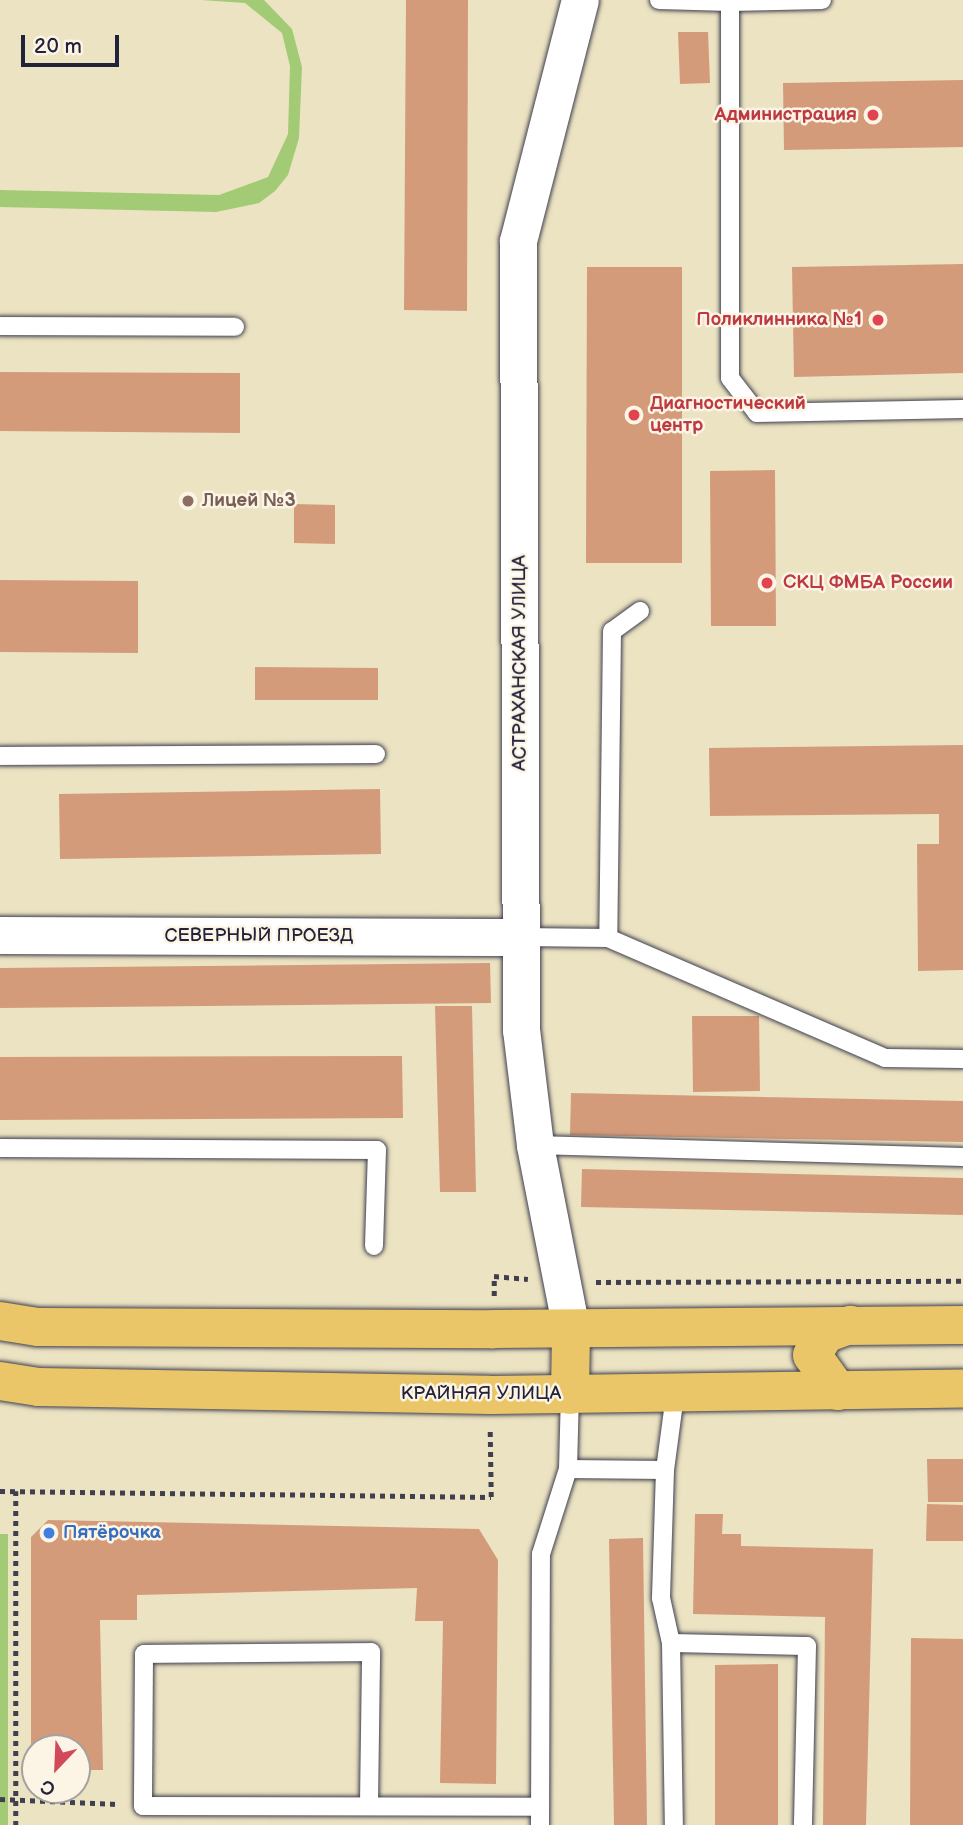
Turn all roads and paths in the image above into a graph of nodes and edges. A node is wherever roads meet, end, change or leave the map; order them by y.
1 (580, 0) edge
2 (659, 0) edge
3 (822, 0) edge
4 (730, 2) junction
5 (0, 326) edge
6 (234, 327) dead end
7 (963, 409) edge
8 (640, 611) dead end
9 (376, 754) dead end
10 (0, 757) edge
11 (0, 935) edge
12 (519, 937) junction
13 (608, 938) junction
14 (963, 1059) edge
15 (535, 1145) junction
16 (0, 1148) edge
17 (963, 1157) edge
18 (374, 1246) dead end
19 (494, 1276) dead end
20 (963, 1281) edge
21 (560, 1282) junction
22 (0, 1321) edge
23 (850, 1325) junction
24 (963, 1325) edge
25 (571, 1329) junction
26 (0, 1381) edge
27 (963, 1388) edge
28 (838, 1391) junction
29 (570, 1395) junction
30 (675, 1395) junction
31 (491, 1436) dead end
32 (568, 1469) junction
33 (664, 1470) junction
34 (0, 1491) edge
35 (16, 1491) junction
36 (671, 1643) junction
37 (0, 1799) edge
38 (16, 1799) junction
39 (369, 1803) junction
40 (143, 1806) junction
41 (540, 1816) edge
42 (16, 1825) edge
43 (674, 1825) edge
44 (803, 1825) edge

1 - 12 street, АСТРАХАНСКАЯ УЛИЦА
2 - 4 lane
3 - 4 lane
4 - 7 lane
5 - 6 lane
8 - 13 lane
9 - 10 lane
11 - 12 street, СЕВЕРНЫЙ ПРОЕЗД
12 - 13 lane
12 - 15 street, АСТРАХАНСКАЯ УЛИЦА
13 - 14 lane
15 - 17 lane
15 - 21 street, АСТРАХАНСКАЯ УЛИЦА
16 - 18 lane
19 - 21 path
20 - 21 path
21 - 25 street, АСТРАХАНСКАЯ УЛИЦА
22 - 25 main road
23 - 24 main road
23 - 25 main road
23 - 28 main road
25 - 29 main road
26 - 29 main road, КРАЙНЯЯ УЛИЦА
27 - 28 main road, КРАЙНЯЯ УЛИЦА
28 - 30 main road, КРАЙНЯЯ УЛИЦА
29 - 30 main road, КРАЙНЯЯ УЛИЦА
29 - 32 lane
30 - 33 lane
31 - 35 path
32 - 33 lane
32 - 41 lane
33 - 36 lane
34 - 35 path
35 - 38 path
36 - 43 lane
36 - 44 lane
37 - 38 path
38 - 40 path
38 - 42 path
39 - 40 lane
39 - 40 lane
39 - 41 lane

